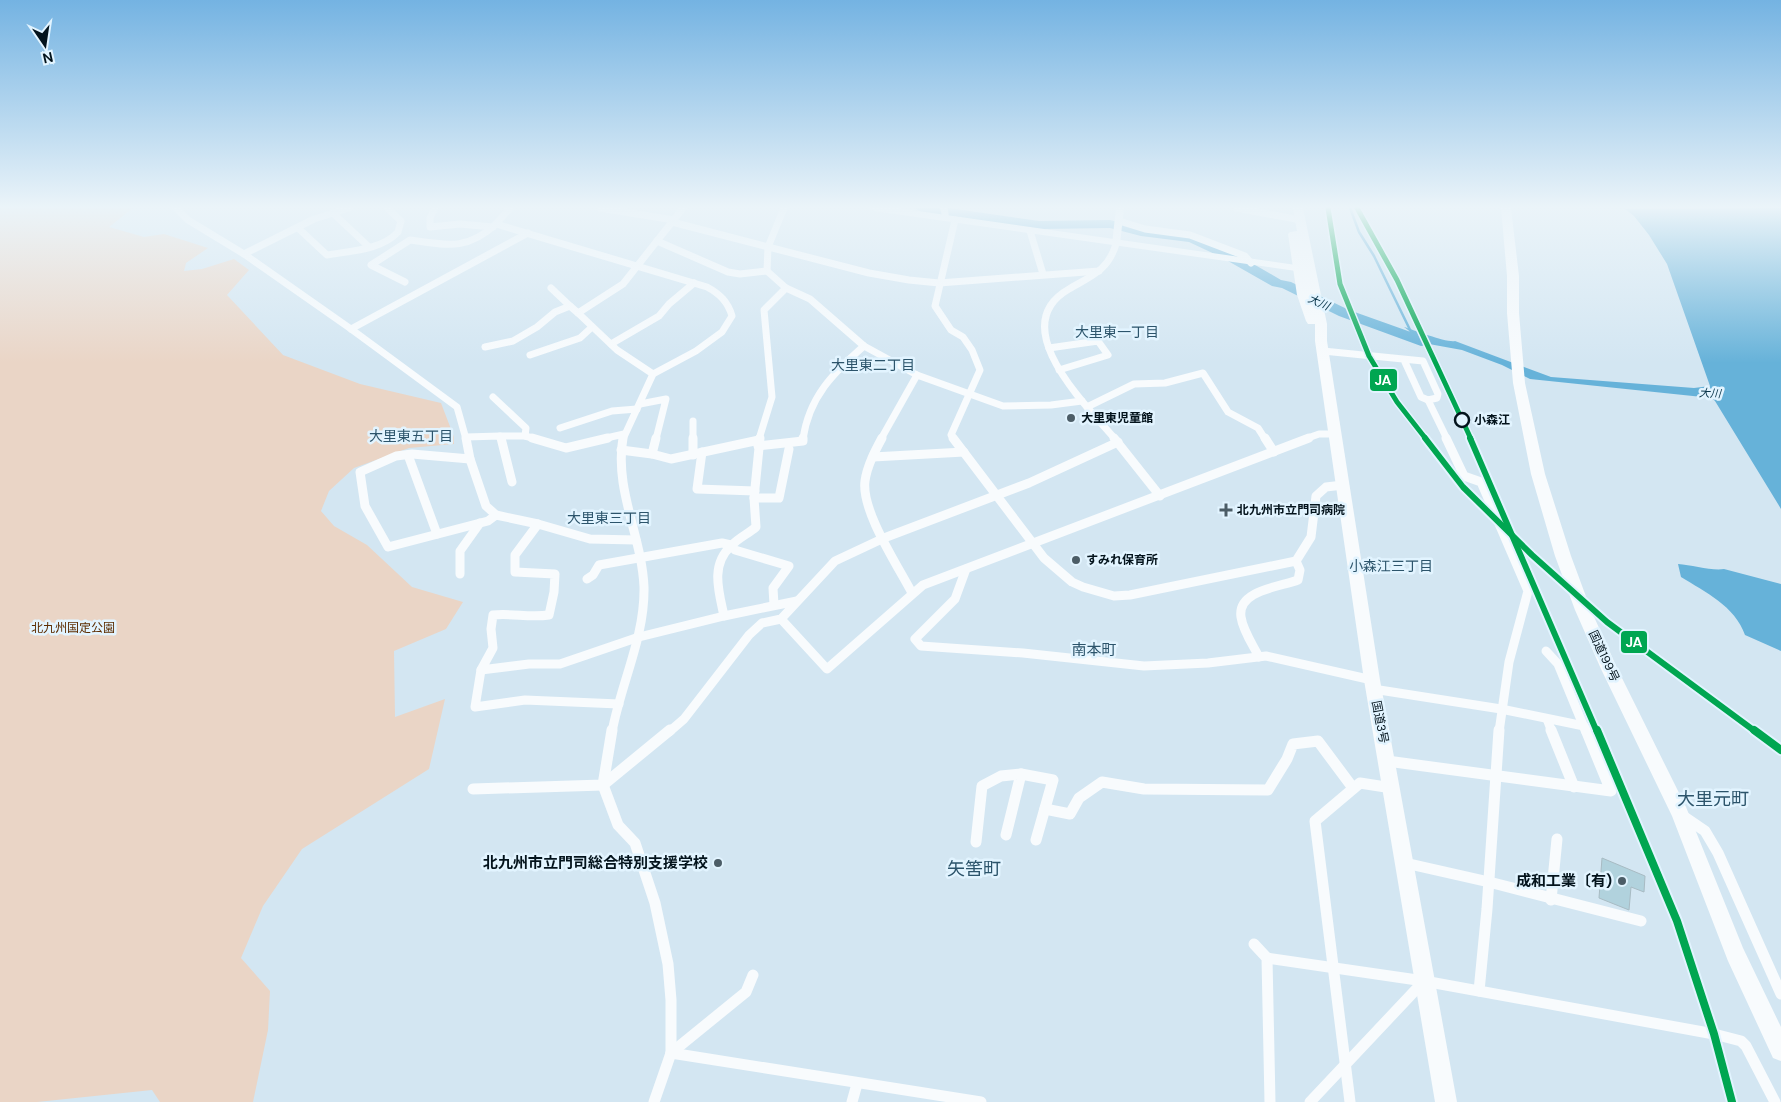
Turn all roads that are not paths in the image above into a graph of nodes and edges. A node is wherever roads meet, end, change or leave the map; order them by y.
1 (252, 259) edge
2 (378, 259) edge
3 (480, 259) edge
4 (614, 259) edge
5 (641, 259) edge
6 (699, 259) edge
7 (767, 259) edge
8 (816, 259) edge
9 (942, 259) edge
10 (1039, 259) edge
11 (1110, 259) edge
12 (1226, 259) edge
13 (1247, 259) edge
14 (1303, 259) edge
15 (1512, 259) edge
16 (1250, 263) junction
17 (635, 266) junction
18 (1305, 270) junction
19 (767, 271) junction
20 (1099, 271) junction
21 (1043, 274) junction
22 (405, 282) dead end
23 (694, 283) junction
24 (939, 283) junction
25 (551, 288) dead end
26 (786, 288) junction
27 (570, 306) junction
28 (578, 313) junction
29 (592, 327) junction
30 (352, 329) junction
31 (611, 344) junction
32 (864, 346) junction
33 (1322, 346) junction
34 (485, 347) dead end
35 (1049, 348) junction
36 (530, 355) dead end
37 (1404, 360) junction
38 (1059, 370) junction
39 (653, 374) junction
40 (917, 375) junction
41 (969, 393) junction
42 (493, 397) dead end
43 (1428, 400) junction
44 (1085, 404) junction
45 (638, 406) junction
46 (693, 421) dead end
47 (560, 428) dead end
48 (624, 434) junction
49 (1335, 434) junction
50 (500, 436) junction
51 (525, 436) junction
52 (466, 437) junction
53 (1118, 442) junction
54 (759, 443) junction
55 (789, 449) dead end
56 (621, 450) junction
57 (702, 452) junction
58 (964, 452) junction
59 (1274, 452) junction
60 (652, 454) junction
61 (693, 454) junction
62 (408, 455) junction
63 (873, 457) junction
64 (470, 459) junction
65 (512, 482) dead end
66 (1343, 485) junction
67 (755, 495) junction
68 (996, 495) junction
69 (1160, 496) junction
70 (496, 515) junction
71 (480, 523) junction
72 (538, 524) junction
73 (437, 534) junction
74 (884, 538) junction
75 (636, 540) junction
76 (731, 545) junction
77 (1034, 545) junction
78 (639, 558) junction
79 (1296, 561) junction
80 (966, 569) junction
81 (460, 574) dead end
82 (587, 579) dead end
83 (912, 593) junction
84 (797, 601) junction
85 (774, 605) junction
86 (724, 616) junction
87 (781, 618) junction
88 (639, 637) junction
89 (1546, 651) dead end
90 (1259, 657) junction
91 (481, 670) junction
92 (1373, 685) junction
93 (619, 704) junction
94 (1501, 710) junction
95 (1548, 719) junction
96 (1584, 726) junction
97 (1387, 761) junction
98 (1021, 774) junction
99 (1494, 774) junction
100 (603, 785) junction
101 (1574, 786) junction
102 (1353, 788) junction
103 (1392, 788) junction
104 (472, 790) dead end
105 (1045, 809) junction
106 (1680, 813) junction
107 (1006, 835) dead end
108 (1557, 839) dead end
109 (1036, 840) dead end
110 (976, 842) dead end
111 (1405, 863) junction
112 (1489, 882) junction
113 (1551, 900) junction
114 (1641, 921) dead end
115 (1254, 944) dead end
116 (1267, 958) junction
117 (1334, 968) junction
118 (753, 975) dead end
119 (1424, 981) junction
120 (1479, 991) junction
121 (1781, 994) edge
122 (1781, 1050) edge
123 (671, 1053) junction
124 (1346, 1065) junction
125 (857, 1084) junction
126 (926, 1098) edge
127 (654, 1102) edge
128 (852, 1102) edge
129 (981, 1102) edge
130 (1270, 1102) edge
131 (1310, 1102) edge
132 (1350, 1102) edge
133 (1446, 1102) edge
134 (1775, 1102) edge

1 - 30 street
2 - 22 street
3 - 30 street
4 - 17 street
5 - 17 street
6 - 19 street
7 - 19 street
8 - 24 street
9 - 24 street
10 - 21 street
11 - 20 street
12 - 16 main road
13 - 16 street
14 - 18 highway, 国道3号
15 - 106 highway, 国道199号
16 - 18 main road
17 - 23 street
17 - 28 street
18 - 33 highway, 国道3号
18 - 33 highway, 国道3号
19 - 26 street
20 - 21 street
20 - 35 street
21 - 24 street
23 - 31 street
23 - 39 street
24 - 41 street
25 - 27 street
26 - 32 street
26 - 54 street
27 - 28 street
27 - 34 street
28 - 29 street
29 - 31 street
29 - 36 street
30 - 52 street
31 - 39 street
32 - 40 street
32 - 54 street
33 - 37 street
33 - 49 highway, 国道3号
35 - 38 street
35 - 38 street
37 - 43 street
37 - 43 street
38 - 44 street
39 - 45 street
40 - 41 street
40 - 63 street
41 - 44 street
41 - 58 street
42 - 51 street
43 - 94 street
44 - 53 street
44 - 59 street
45 - 47 street
45 - 48 street
45 - 60 street
46 - 61 street
48 - 51 street
48 - 56 street
49 - 59 street
49 - 66 highway, 国道3号
50 - 51 street
50 - 52 street
50 - 65 street
52 - 64 street
53 - 68 street
53 - 69 street
54 - 57 street
54 - 67 street
55 - 67 street
56 - 60 street
56 - 75 street
57 - 61 street
57 - 67 street
58 - 63 street
58 - 68 street
59 - 69 street
60 - 61 street
62 - 64 street
62 - 73 street
62 - 73 street
63 - 74 street
64 - 70 street
66 - 79 street
66 - 92 highway, 国道3号
67 - 76 street
68 - 74 street
68 - 77 street
69 - 77 street
70 - 71 street
70 - 72 street
71 - 73 street
71 - 81 street
72 - 75 street
72 - 91 street
74 - 83 street
74 - 84 street
75 - 78 street
76 - 78 street
76 - 85 street
76 - 86 street
77 - 79 street
77 - 80 street
78 - 82 street
78 - 88 street
79 - 90 street
80 - 83 street
80 - 90 street
83 - 87 street
84 - 85 street
84 - 87 street
85 - 86 street
86 - 88 street
87 - 100 street
88 - 91 street
88 - 93 street
89 - 96 street
90 - 92 street
91 - 93 street
92 - 94 street
92 - 97 highway, 国道3号
93 - 100 street
94 - 95 street
94 - 99 street
95 - 96 street
95 - 101 street
96 - 101 street
97 - 99 street
97 - 103 highway, 国道3号
98 - 105 street
98 - 107 street
98 - 110 street
99 - 101 street
99 - 112 street
100 - 104 street
100 - 123 street
102 - 103 street
102 - 105 street
102 - 117 street
103 - 111 highway, 国道3号
105 - 109 street
106 - 121 street
106 - 122 highway, 国道199号
108 - 113 street
111 - 112 street
111 - 119 highway, 国道3号
112 - 113 street
112 - 120 street
113 - 114 street
115 - 116 street
116 - 117 street
116 - 130 street
117 - 119 street
117 - 124 street
118 - 123 street
119 - 120 street
119 - 124 street
119 - 133 highway, 国道3号
120 - 134 street
123 - 125 street
123 - 127 street
124 - 131 street
124 - 132 street
125 - 126 street
125 - 128 street
126 - 129 street

